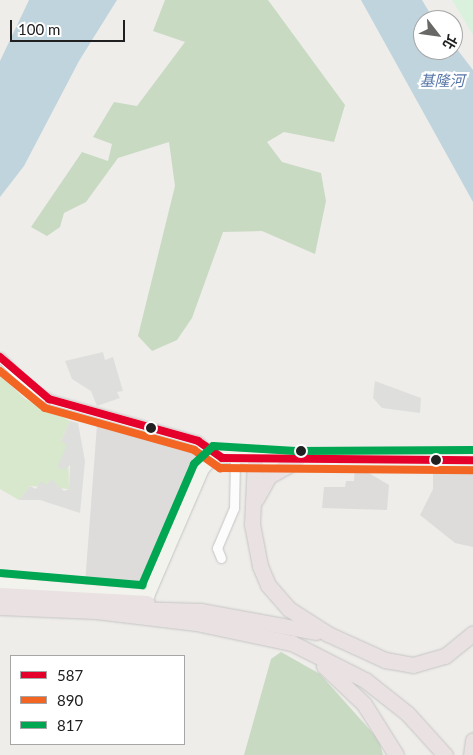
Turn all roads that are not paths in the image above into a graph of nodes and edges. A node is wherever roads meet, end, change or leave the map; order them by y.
1 (0, 356) edge
2 (215, 456) junction
3 (235, 460) junction
4 (473, 460) edge
5 (255, 461) junction
6 (296, 461) junction
7 (254, 510) junction
8 (221, 558) dead end
9 (0, 583) edge
10 (0, 595) edge
11 (92, 605) junction
12 (5, 608) edge
13 (273, 632) junction
14 (473, 633) edge
15 (328, 634) junction
16 (438, 738) junction
17 (473, 740) edge
18 (396, 755) edge
19 (445, 755) edge
20 (456, 755) edge
21 (471, 755) edge

1 - 2 street
2 - 3 street
2 - 9 street
3 - 5 street
3 - 8 street
4 - 6 street
5 - 6 street
5 - 7 highway
6 - 7 highway
7 - 15 highway
10 - 11 highway
11 - 12 highway
11 - 13 highway
11 - 13 highway
13 - 15 highway
13 - 16 highway
13 - 18 highway
14 - 15 highway
16 - 19 highway
16 - 20 highway
17 - 21 highway

